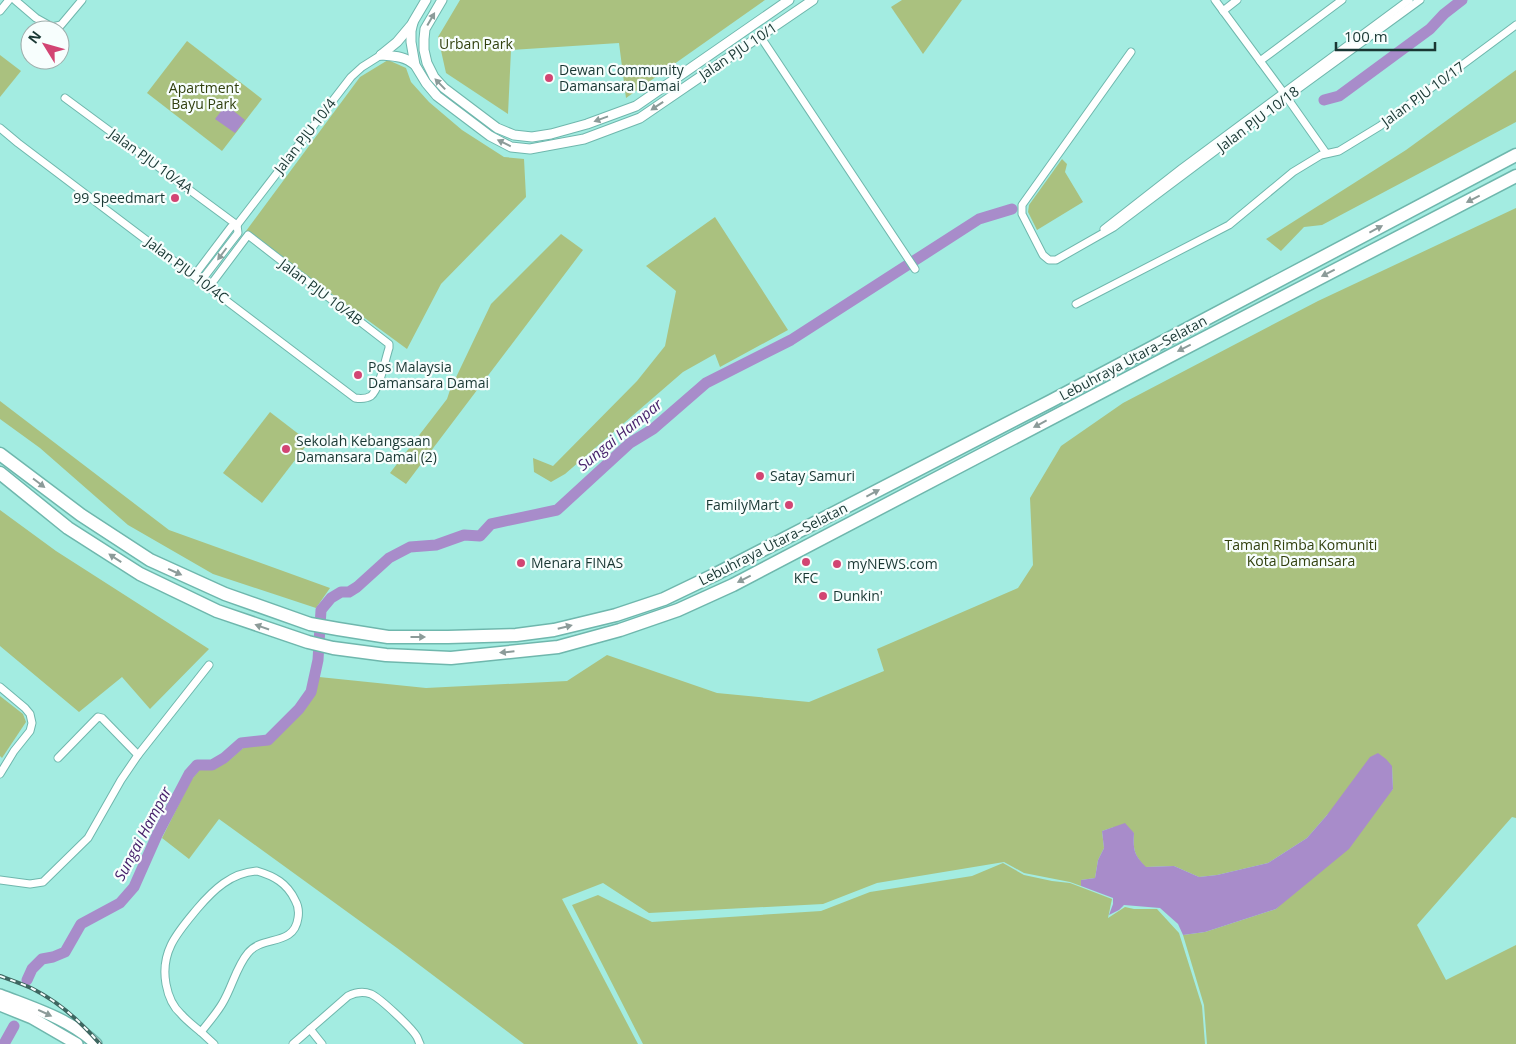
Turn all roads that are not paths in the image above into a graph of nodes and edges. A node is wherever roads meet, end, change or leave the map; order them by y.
1 (9, 0) edge
2 (15, 0) edge
3 (82, 0) edge
4 (426, 0) edge
5 (442, 0) edge
6 (789, 0) edge
7 (813, 0) edge
8 (1215, 0) edge
9 (1237, 0) edge
10 (1342, 0) edge
11 (1409, 0) edge
12 (1420, 0) edge
13 (0, 11) edge
14 (1223, 11) junction
15 (413, 22) junction
16 (1516, 25) edge
17 (760, 36) junction
18 (1131, 52) dead end
19 (381, 55) junction
20 (711, 55) junction
21 (1260, 61) junction
22 (415, 66) junction
23 (690, 83) junction
24 (1285, 95) junction
25 (437, 96) junction
26 (65, 98) dead end
27 (477, 114) junction
28 (0, 128) edge
29 (1326, 153) junction
30 (1516, 156) edge
31 (1516, 176) edge
32 (237, 225) junction
33 (915, 269) dead end
34 (194, 276) junction
35 (201, 281) junction
36 (209, 287) junction
37 (1076, 304) dead end
38 (355, 398) joint
39 (0, 454) edge
40 (0, 473) edge
41 (209, 665) dead end
42 (0, 686) edge
43 (138, 755) junction
44 (58, 758) dead end
45 (0, 774) edge
46 (0, 880) edge
47 (0, 995) edge
48 (0, 1005) edge
49 (310, 1029) junction
50 (201, 1032) junction
51 (77, 1044) edge
52 (96, 1044) edge
53 (214, 1044) edge
54 (293, 1044) edge
55 (322, 1044) edge
56 (420, 1044) edge

1 - 13 street
2 - 3 street
4 - 15 street, Jalan PJU 10/1
27 -> 5 street, Jalan PJU 10/1
6 - 20 street, Jalan PJU 10/1
7 - 17 street, Jalan PJU 10/1
8 - 14 street
9 - 14 street
10 - 21 street
11 - 24 street, Jalan PJU 10/18
12 - 24 street, Jalan PJU 10/18
14 - 21 street
15 - 19 street
15 - 22 street, Jalan PJU 10/1
16 - 29 street, Jalan PJU 10/17
17 - 23 street, Jalan PJU 10/1
17 - 33 street
18 - 24 street, Jalan PJU 10/18
19 - 22 street
19 - 32 street, Jalan PJU 10/4
20 - 23 street
20 -> 27 street, Jalan PJU 10/1
21 - 24 street
22 - 25 street, Jalan PJU 10/1
23 -> 25 street, Jalan PJU 10/1
24 - 29 street
25 - 27 street
26 - 32 street, Jalan PJU 10/4A
28 - 34 street, Jalan PJU 10/4C
29 - 37 street, Jalan PJU 10/17
39 -> 30 highway, Lebuhraya Utara–Selatan
31 -> 40 highway, Lebuhraya Utara–Selatan
32 - 34 street, Jalan PJU 10/4
32 -> 35 street, Jalan PJU 10/4
34 - 35 street, Jalan PJU 10/4C
35 - 36 street, Jalan PJU 10/4C
36 - 38 street, Jalan PJU 10/4C
36 - 38 street, Jalan PJU 10/4B
41 - 43 street
42 - 45 street
43 - 44 street
43 - 46 street
47 -> 52 highway
48 - 51 highway
49 - 54 street
49 - 55 street
49 - 56 street
50 - 50 street
50 - 53 street

